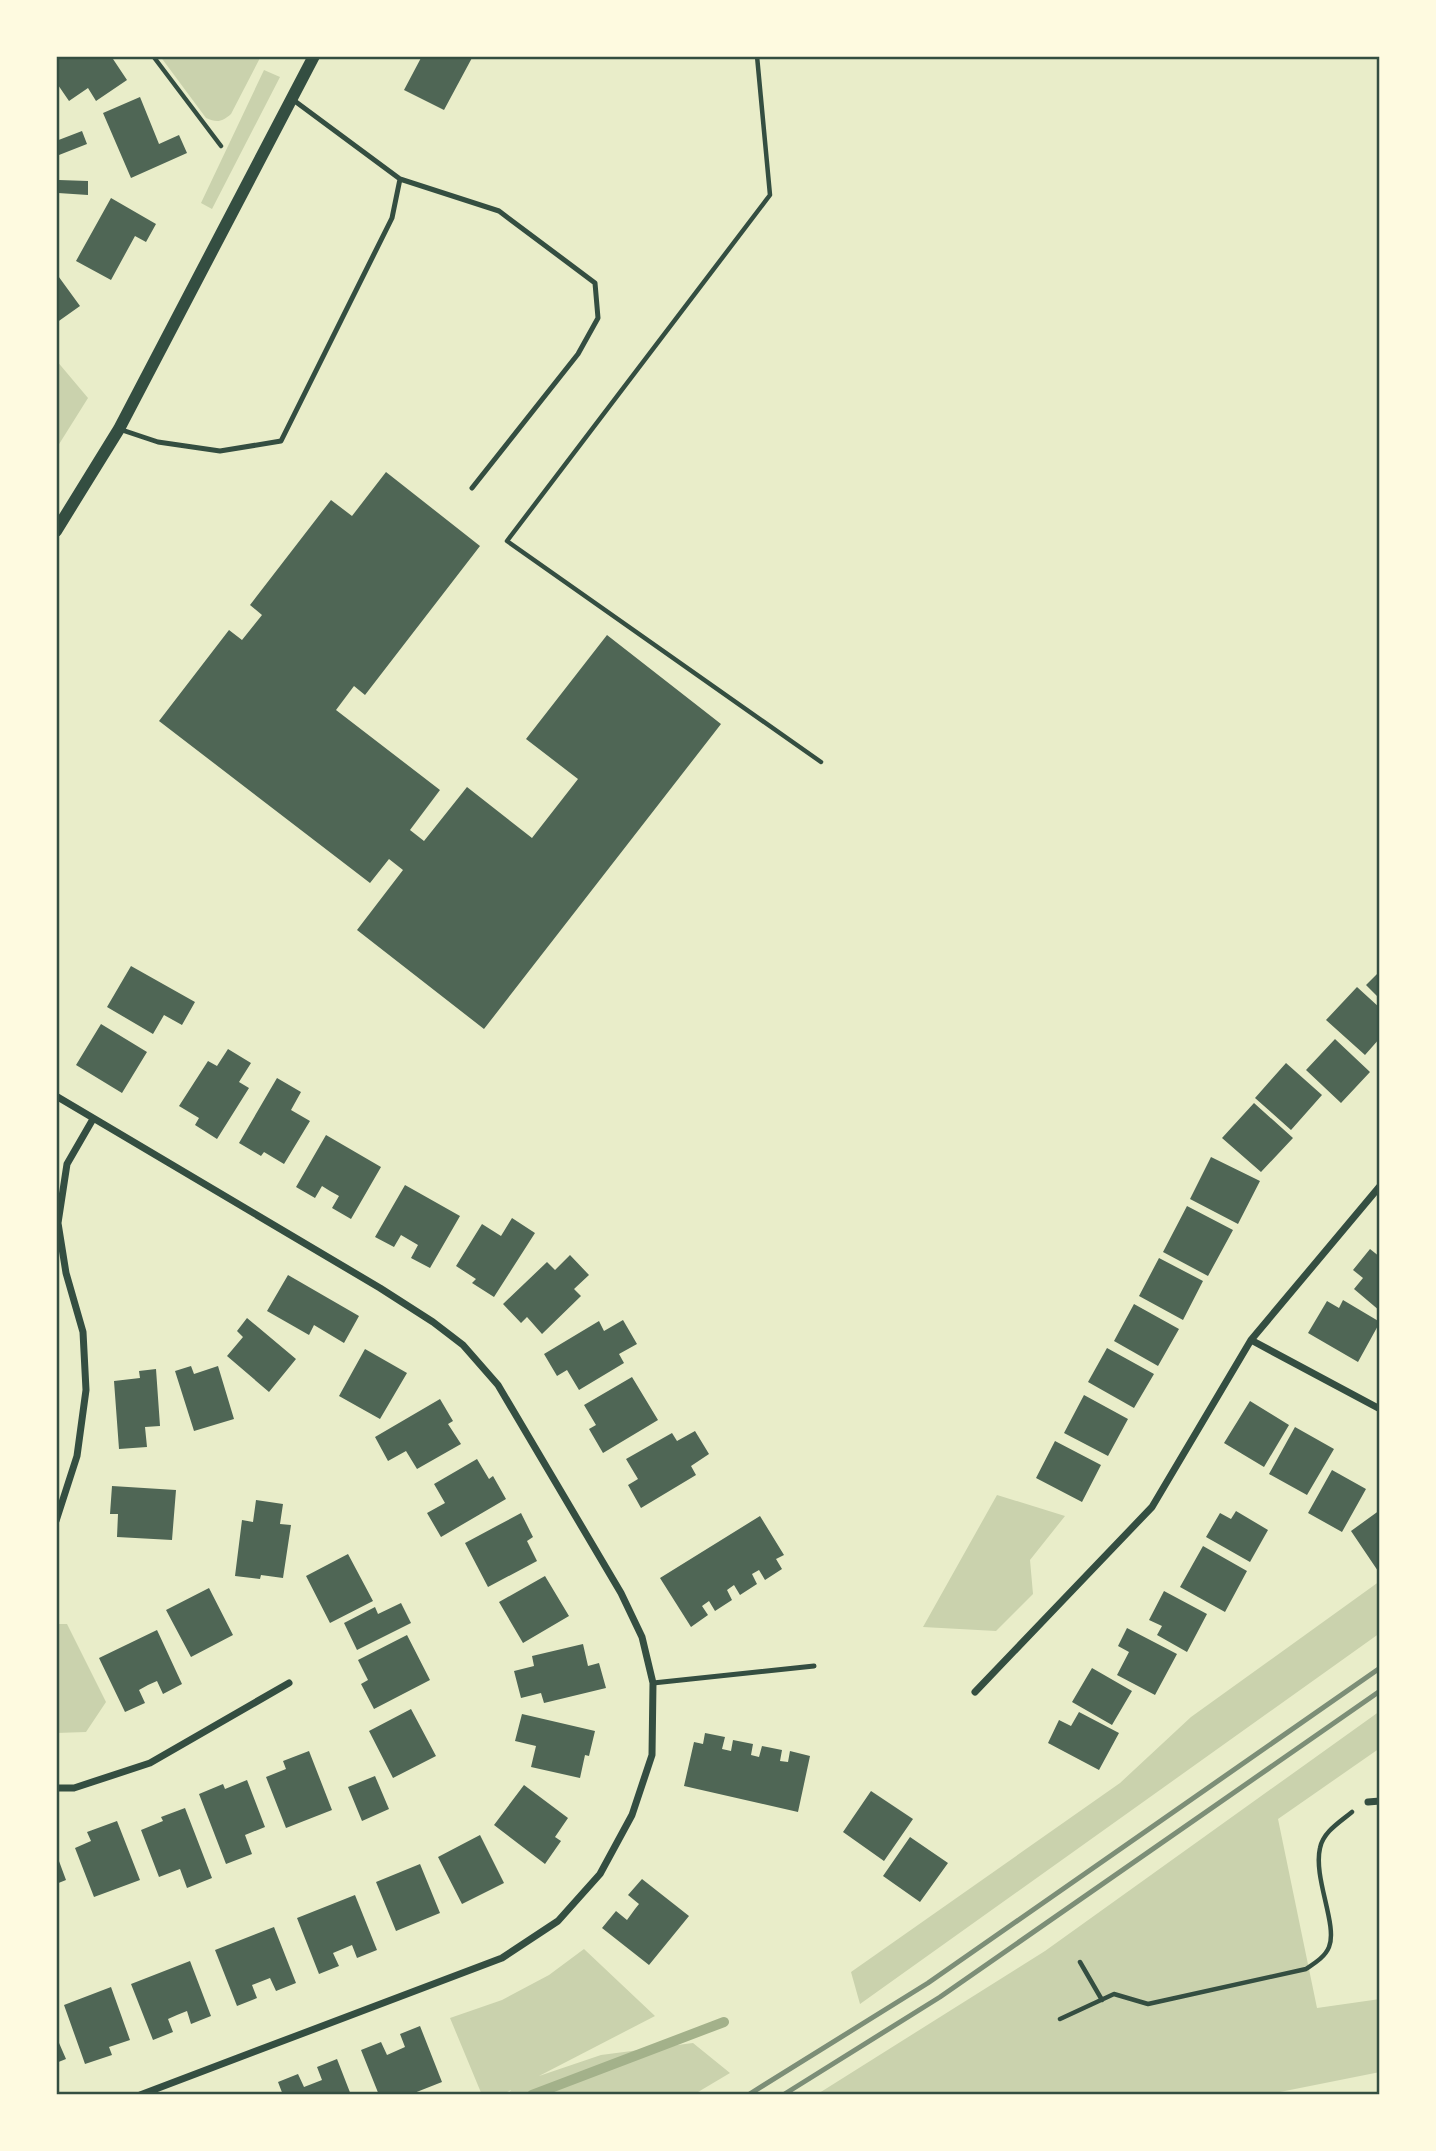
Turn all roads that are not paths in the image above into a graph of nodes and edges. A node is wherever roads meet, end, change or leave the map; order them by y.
1 (314, 56) edge
2 (292, 99) junction
3 (400, 179) junction
4 (119, 429) junction
5 (472, 488) dead end
6 (56, 531) edge
7 (56, 1097) edge
8 (93, 1119) junction
9 (1380, 1186) edge
10 (1251, 1340) junction
11 (1380, 1409) edge
12 (56, 1521) edge
13 (814, 1666) dead end
14 (289, 1683) dead end
15 (653, 1683) junction
16 (975, 1692) dead end
17 (56, 1788) edge
18 (1380, 1801) edge
19 (1368, 1802) road end
20 (140, 2095) edge

1 - 2 street
2 - 3 lane
2 - 4 street
3 - 4 lane
3 - 5 lane
4 - 6 street
7 - 8 street
8 - 12 street
8 - 15 street
9 - 10 street
10 - 11 street
10 - 16 street
13 - 15 lane
14 - 17 street
15 - 20 street
18 - 19 street

